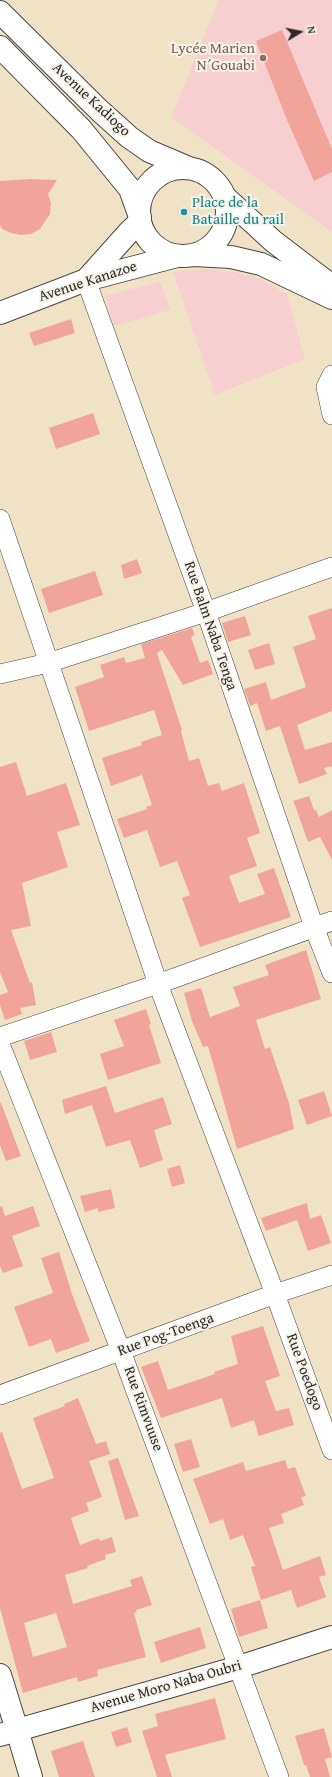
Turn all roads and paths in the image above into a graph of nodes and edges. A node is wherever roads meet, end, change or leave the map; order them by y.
1 (0, 12) edge
2 (0, 47) edge
3 (194, 170) junction
4 (224, 196) junction
5 (140, 219) junction
6 (185, 256) junction
7 (86, 280) junction
8 (332, 286) edge
9 (332, 298) edge
10 (0, 313) edge
11 (332, 375) edge
12 (332, 415) edge
13 (0, 519) edge
14 (332, 567) edge
15 (206, 612) junction
16 (48, 663) junction
17 (0, 674) edge
18 (332, 921) edge
19 (314, 927) junction
20 (332, 973) edge
21 (158, 984) junction
22 (0, 1037) edge
23 (0, 1044) edge
24 (332, 1275) edge
25 (275, 1294) junction
26 (121, 1351) junction
27 (0, 1395) edge
28 (332, 1450) edge
29 (332, 1637) edge
30 (239, 1667) junction
31 (0, 1675) edge
32 (8, 1732) edge
33 (32, 1777) edge
34 (279, 1777) edge

1 - 3 main road, Avenue Kadiogo
2 - 5 main road, Avenue Kadiogo
3 - 4 main road
3 - 5 main road
4 - 6 main road
4 - 8 main road
5 - 6 main road
5 - 7 main road
6 - 7 main road, Avenue Kanazoe
6 - 9 main road
7 - 10 main road, Avenue Kanazoe
7 - 15 street, Rue Balm Naba Tenga
11 - 12 street
13 - 16 street, Rue Poedogo
14 - 15 street
15 - 16 street
15 - 19 street, Rue Balm Naba Tenga
16 - 17 street
16 - 21 street, Rue Poedogo
18 - 19 street
19 - 20 street, Rue Balm Naba Tenga
19 - 21 street
21 - 22 street
21 - 25 street, Rue Poedogo
23 - 26 street, Rue Rimvuuse
24 - 25 street, Rue Pog-Toenga
25 - 26 street, Rue Pog-Toenga
25 - 28 street, Rue Poedogo
26 - 27 street, Rue Pog-Toenga
26 - 30 street, Rue Rimvuuse
29 - 30 main road, Avenue Moro Naba Oubri
30 - 32 main road, Avenue Moro Naba Oubri
30 - 34 street, Rue Rimvuuse
31 - 32 main road
32 - 33 main road

